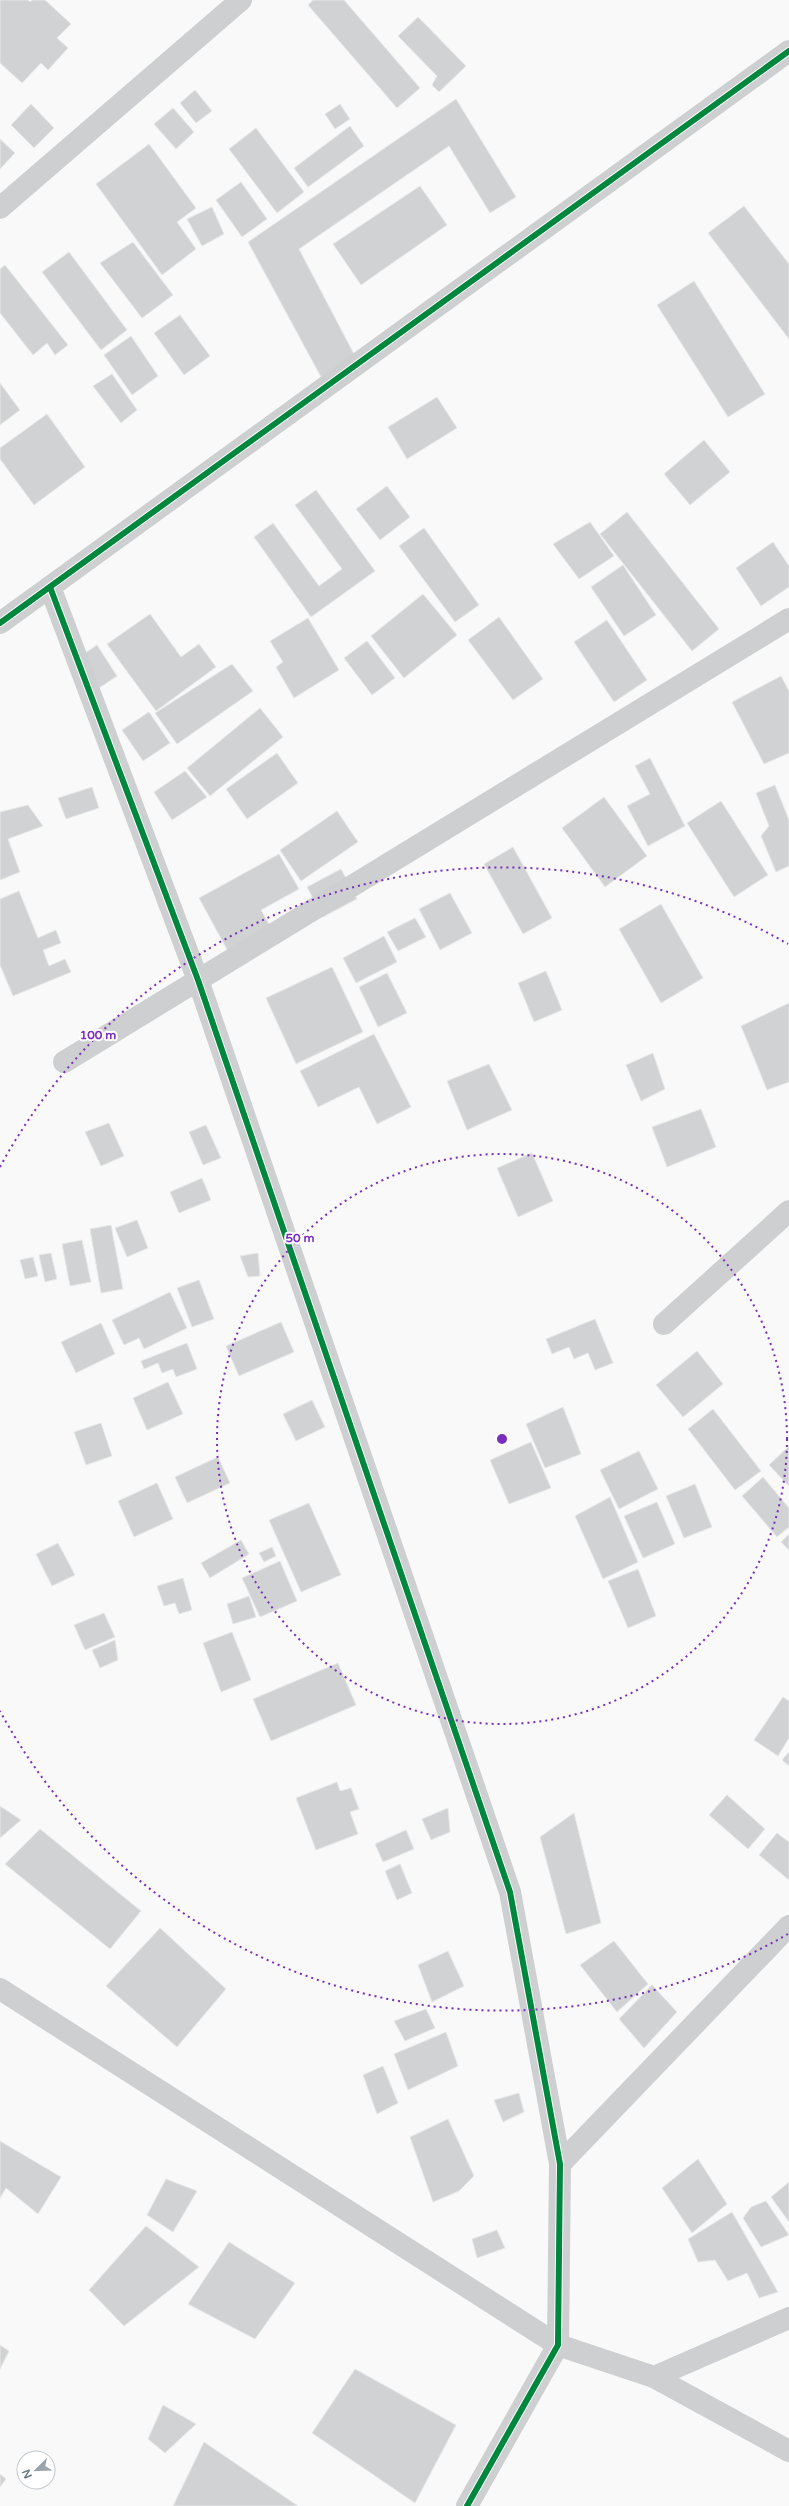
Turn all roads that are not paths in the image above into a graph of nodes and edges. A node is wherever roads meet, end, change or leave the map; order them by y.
1 (241, 0) edge
2 (789, 51) edge
3 (0, 208) edge
4 (50, 587) junction
5 (789, 620) edge
6 (0, 623) edge
7 (198, 980) junction
8 (64, 1062) dead end
9 (789, 1211) edge
10 (664, 1324) dead end
11 (789, 1926) edge
12 (0, 1990) edge
13 (560, 2164) junction
14 (789, 2318) edge
15 (558, 2345) junction
16 (654, 2377) junction
17 (789, 2451) edge
18 (467, 2506) edge

1 - 3 street
2 - 4 street
4 - 6 street
4 - 7 street
5 - 7 street
7 - 8 street
7 - 13 street
9 - 10 street
11 - 13 street
12 - 15 street
13 - 15 street
14 - 16 street
15 - 16 street
15 - 18 street
16 - 17 street

